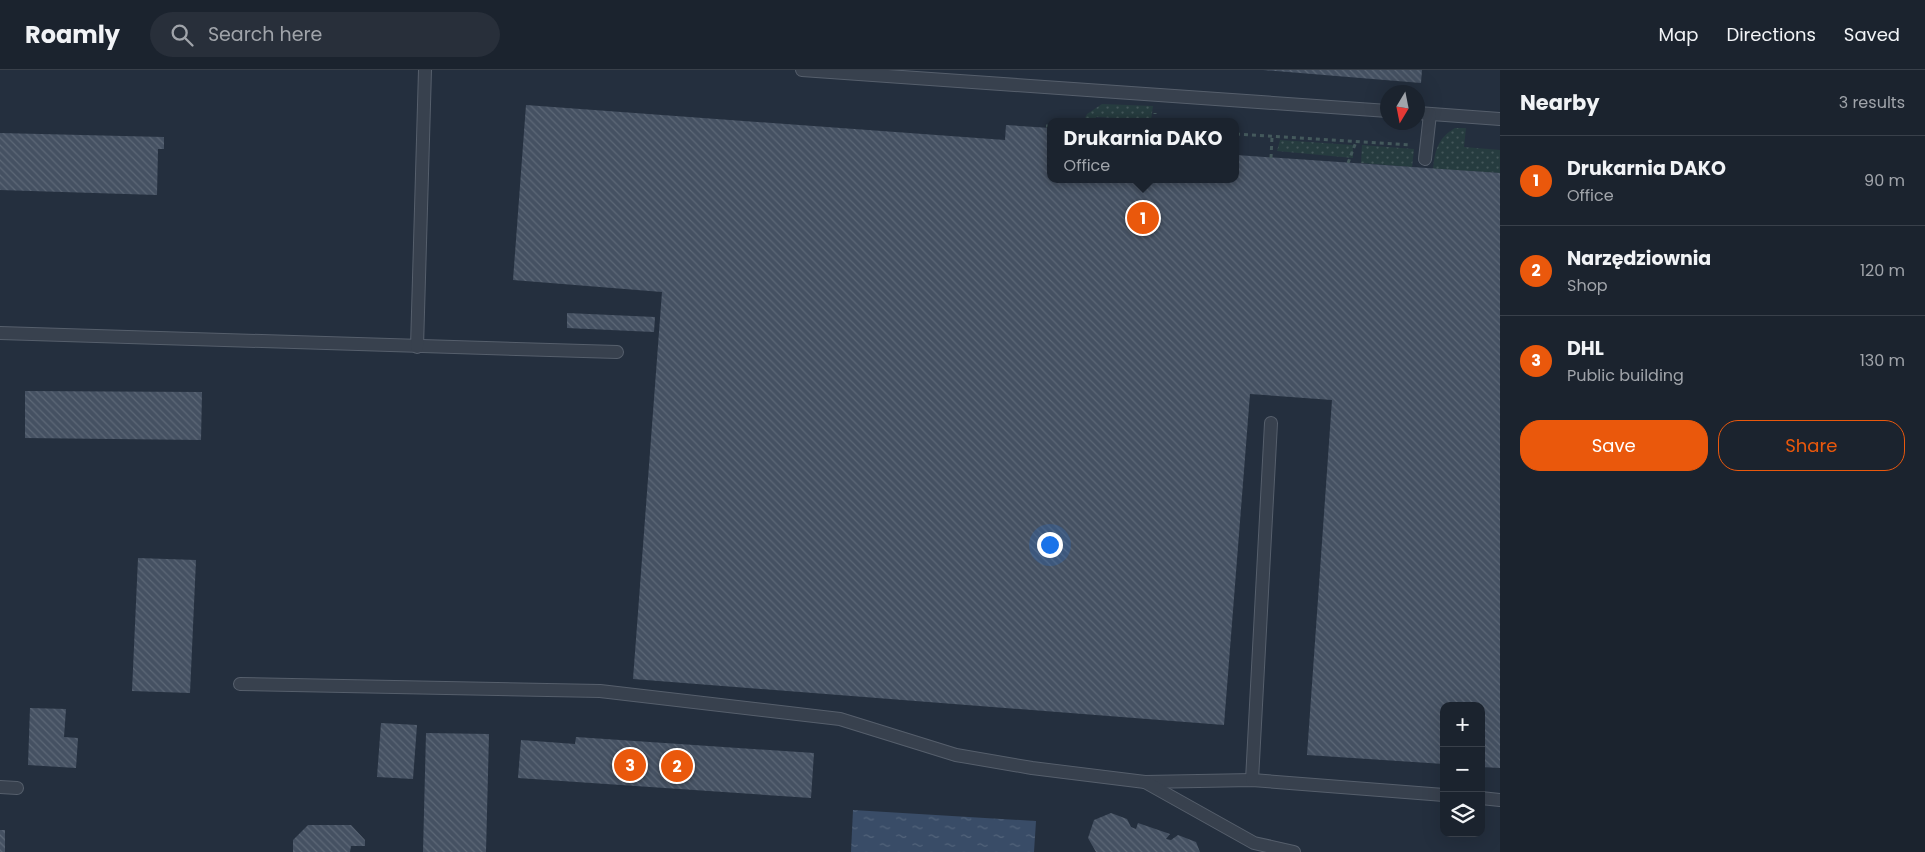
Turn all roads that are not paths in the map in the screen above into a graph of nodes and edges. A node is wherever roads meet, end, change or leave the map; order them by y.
1 (425, 70) edge
2 (802, 70) edge
3 (828, 71) edge
4 (1380, 110) edge
5 (1425, 114) edge
6 (1500, 119) edge
7 (1425, 125) edge
8 (1425, 159) dead end
9 (0, 333) edge
10 (417, 347) junction
11 (617, 352) dead end
12 (1271, 423) dead end
13 (240, 684) dead end
14 (1252, 780) junction
15 (1146, 782) junction
16 (0, 787) edge
17 (17, 788) dead end
18 (1440, 796) edge
19 (1485, 798) edge
20 (1500, 800) edge
21 (1294, 852) edge

1 - 10 lane
2 - 3 lane
3 - 4 lane
5 - 6 lane
7 - 8 lane
9 - 10 lane
10 - 11 lane
12 - 14 lane
13 - 15 lane
14 - 15 lane
14 - 18 lane
15 - 21 lane
16 - 17 lane
19 - 20 lane

